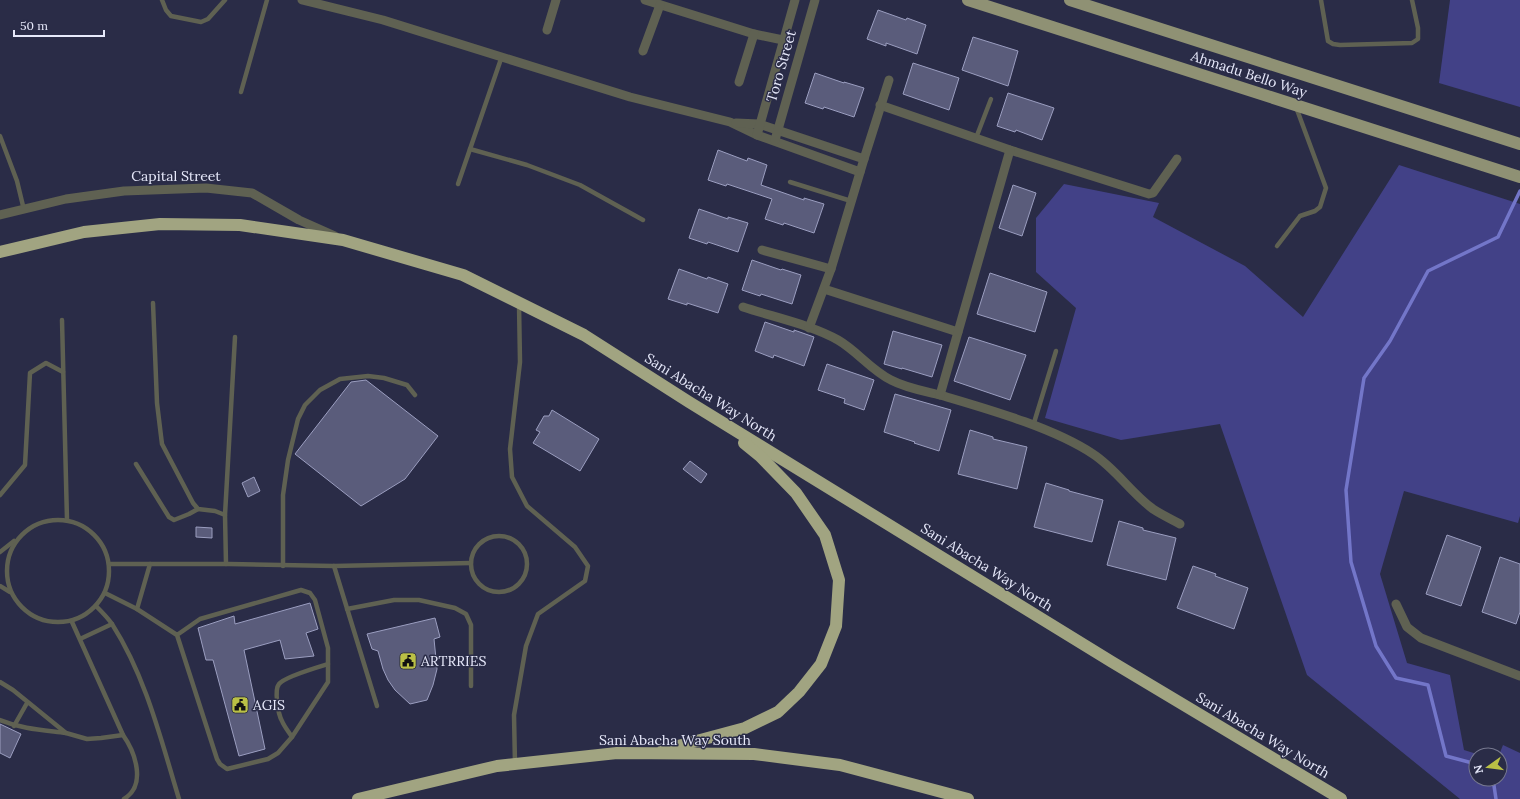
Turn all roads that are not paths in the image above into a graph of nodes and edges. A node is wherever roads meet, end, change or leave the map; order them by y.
1 (162, 0) edge
2 (225, 0) edge
3 (267, 0) edge
4 (302, 0) edge
5 (556, 0) edge
6 (645, 0) edge
7 (795, 0) edge
8 (815, 0) edge
9 (968, 0) edge
10 (1070, 0) edge
11 (1321, 0) edge
12 (1412, 0) edge
13 (660, 5) junction
14 (547, 30) dead end
15 (754, 34) junction
16 (783, 40) junction
17 (643, 51) dead end
18 (502, 56) junction
19 (889, 80) dead end
20 (739, 82) dead end
21 (241, 92) dead end
22 (991, 98) dead end
23 (880, 105) junction
24 (1295, 105) junction
25 (730, 122) junction
26 (759, 124) junction
27 (778, 130) junction
28 (757, 135) junction
29 (0, 136) edge
30 (976, 138) junction
31 (775, 140) junction
32 (1520, 144) edge
33 (470, 149) junction
34 (1010, 150) junction
35 (864, 159) junction
36 (1177, 159) dead end
37 (860, 172) junction
38 (1520, 177) edge
39 (790, 182) dead end
40 (458, 184) dead end
41 (851, 201) junction
42 (24, 210) junction
43 (0, 215) edge
44 (643, 220) dead end
45 (343, 240) junction
46 (1277, 246) dead end
47 (762, 250) dead end
48 (0, 252) edge
49 (831, 269) junction
50 (824, 289) junction
51 (153, 303) dead end
52 (519, 303) junction
53 (743, 307) dead end
54 (62, 320) dead end
55 (809, 328) junction
56 (958, 332) junction
57 (235, 337) dead end
58 (1056, 351) dead end
59 (63, 372) junction
60 (415, 394) dead end
61 (940, 396) junction
62 (689, 402) junction
63 (1034, 426) junction
64 (136, 464) dead end
65 (0, 495) edge
66 (198, 509) junction
67 (224, 515) junction
68 (67, 520) junction
69 (1180, 524) dead end
70 (20, 536) junction
71 (0, 552) edge
72 (471, 563) junction
73 (108, 564) junction
74 (150, 564) junction
75 (226, 564) junction
76 (283, 566) junction
77 (334, 566) junction
78 (0, 586) edge
79 (10, 592) junction
80 (105, 593) junction
81 (1396, 604) dead end
82 (96, 606) junction
83 (137, 609) junction
84 (347, 609) junction
85 (72, 622) junction
86 (112, 624) junction
87 (176, 635) junction
88 (80, 639) junction
89 (328, 664) junction
90 (1520, 676) edge
91 (0, 682) edge
92 (472, 686) dead end
93 (27, 702) junction
94 (377, 706) dead end
95 (0, 720) edge
96 (14, 726) junction
97 (66, 733) junction
98 (123, 735) junction
99 (292, 737) junction
100 (650, 753) junction
101 (515, 764) junction
102 (124, 799) edge
103 (180, 799) edge
104 (358, 799) edge
105 (968, 799) edge
106 (1341, 799) edge

1 - 2 lane
3 - 21 lane
4 - 18 street
5 - 14 street
6 - 13 street
7 - 16 street, Toro Street
8 - 27 street, Toro Street
9 - 24 main road, Ahmadu Bello Way
10 - 32 main road, Ahmadu Bello Way
11 - 12 lane
13 - 15 street
13 - 17 street
15 - 16 street
15 - 20 street
16 - 26 street, Toro Street
18 - 25 street
18 - 33 lane
19 - 23 street
22 - 30 lane
23 - 30 street
23 - 35 street
24 - 38 main road, Ahmadu Bello Way
24 - 46 lane
25 - 26 street
25 - 28 street
26 - 27 street
26 - 28 street, Toro Street
27 - 31 street, Toro Street
27 - 35 street
28 - 31 street
29 - 42 lane
30 - 34 street
31 - 37 street
33 - 40 lane
33 - 44 lane
34 - 36 street
34 - 56 street
35 - 37 street
37 - 41 street
39 - 41 lane
41 - 49 street
42 - 43 street, Capital Street
42 - 45 street, Capital Street
45 - 48 highway, Sani Abacha Way North
45 - 52 highway, Sani Abacha Way North
47 - 49 street
49 - 50 street
50 - 55 street
50 - 56 street
51 - 66 lane
52 - 62 highway, Sani Abacha Way North
52 - 101 lane
53 - 55 street
54 - 59 lane
55 - 61 street
56 - 61 street
57 - 67 lane
58 - 63 lane
59 - 65 lane
59 - 68 lane
60 - 76 lane
61 - 63 street
62 - 100 highway
62 - 106 highway, Sani Abacha Way North
63 - 69 street
64 - 66 lane
66 - 67 lane
67 - 75 lane
68 - 70 lane
68 - 73 lane
70 - 71 lane
70 - 79 lane
72 - 72 lane
72 - 77 lane
73 - 74 lane
73 - 80 lane
74 - 75 lane
74 - 83 lane
75 - 76 lane
76 - 77 lane
77 - 84 lane
78 - 79 lane
79 - 85 lane
80 - 82 lane
80 - 83 lane
81 - 90 street
82 - 85 lane
82 - 86 lane
83 - 87 lane
84 - 92 lane
84 - 94 lane
85 - 88 lane
86 - 88 lane
86 - 103 lane
87 - 89 lane
87 - 99 lane
88 - 98 lane
89 - 99 lane
89 - 99 lane
91 - 93 lane
93 - 96 lane
93 - 97 lane
95 - 96 lane
96 - 97 lane
97 - 98 lane
98 - 102 lane
100 - 101 highway, Sani Abacha Way South
100 - 105 highway, Sani Abacha Way South
101 - 104 highway, Sani Abacha Way South

